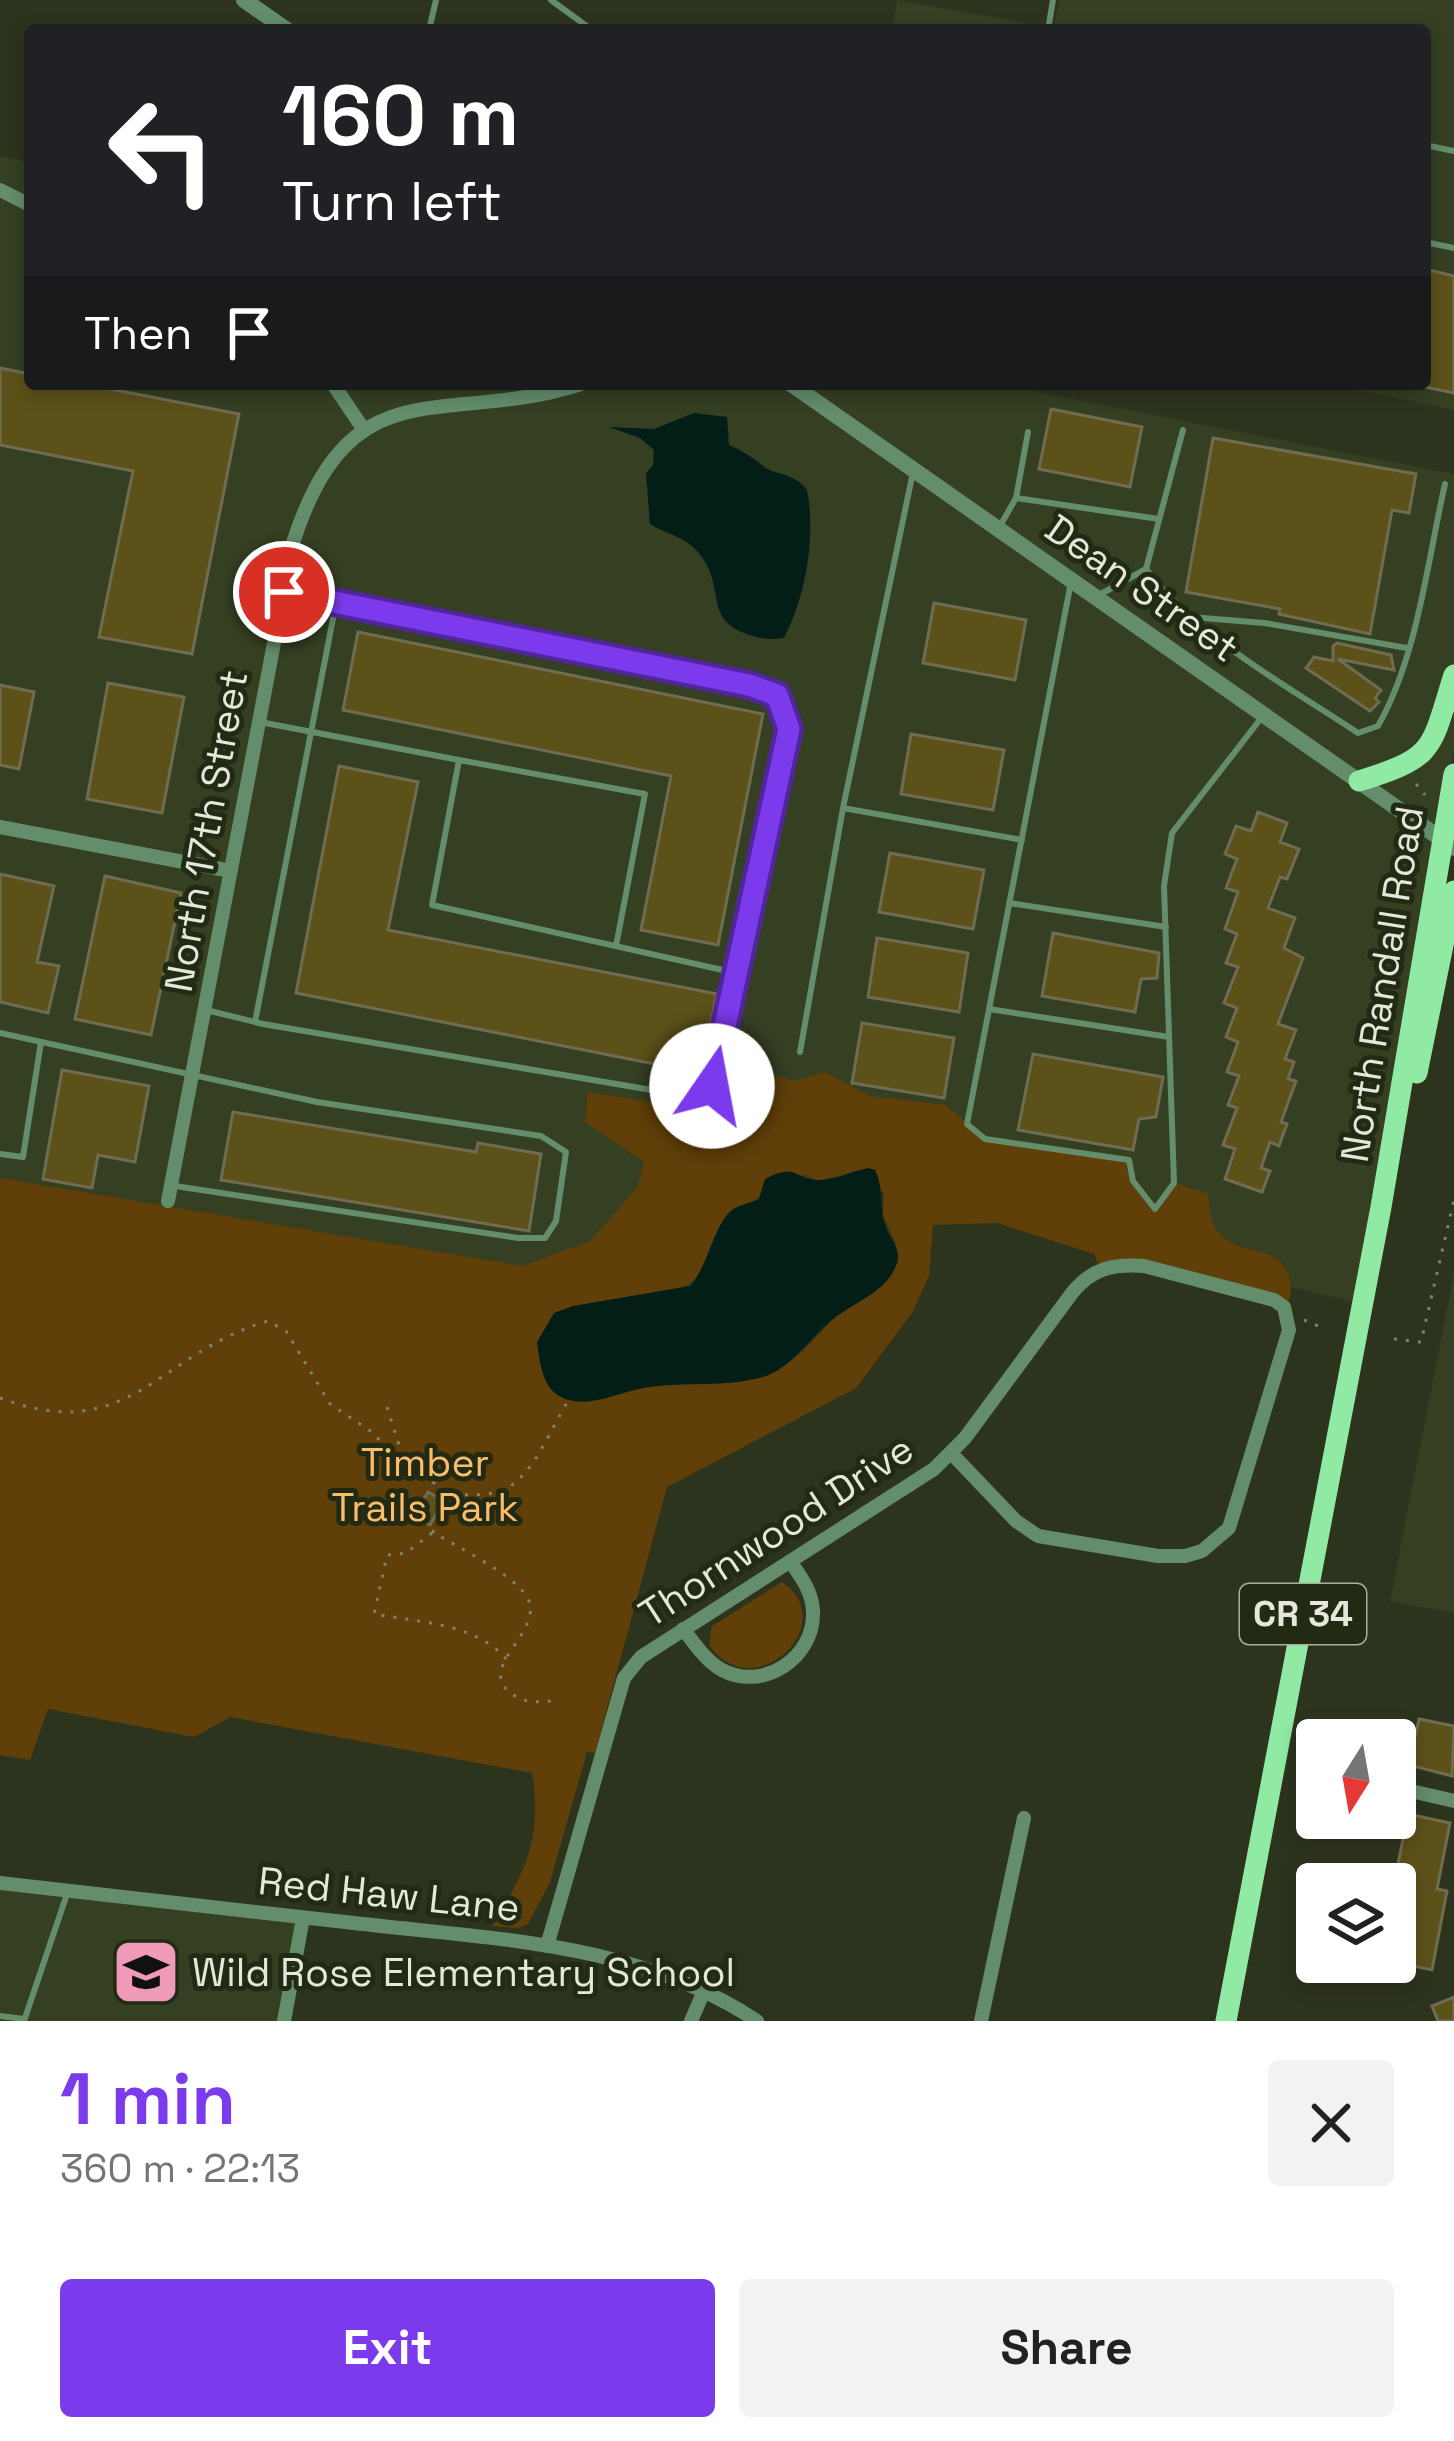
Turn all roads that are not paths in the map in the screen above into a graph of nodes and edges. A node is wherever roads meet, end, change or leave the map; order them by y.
1 (244, 0) edge
2 (551, 0) edge
3 (278, 24) edge
4 (584, 24) edge
5 (337, 390) edge
6 (563, 390) edge
7 (799, 390) edge
8 (364, 430) junction
9 (1183, 430) dead end
10 (1028, 433) dead end
11 (913, 470) junction
12 (1445, 484) dead end
13 (1016, 498) junction
14 (1159, 519) junction
15 (998, 528) junction
16 (1146, 569) junction
17 (1072, 579) junction
18 (284, 592) junction
19 (1096, 596) junction
20 (336, 603) junction
21 (1189, 617) junction
22 (1407, 648) junction
23 (1454, 675) edge
24 (1264, 714) junction
25 (259, 722) junction
26 (313, 732) junction
27 (459, 760) junction
28 (1454, 774) edge
29 (1359, 782) junction
30 (843, 808) junction
31 (0, 827) edge
32 (1022, 840) junction
33 (1448, 844) edge
34 (231, 871) junction
35 (1454, 891) edge
36 (1010, 903) junction
37 (1166, 926) junction
38 (616, 946) junction
39 (1454, 959) edge
40 (736, 973) junction
41 (206, 1010) junction
42 (989, 1010) junction
43 (255, 1022) junction
44 (0, 1033) edge
45 (1169, 1037) junction
46 (41, 1042) junction
47 (800, 1052) dead end
48 (1418, 1066) junction
49 (194, 1075) junction
50 (0, 1154) edge
51 (170, 1193) joint
52 (1382, 1207) junction
53 (952, 1454) junction
54 (790, 1561) junction
55 (683, 1630) junction
56 (1416, 1792) edge
57 (1454, 1801) edge
58 (1024, 1818) dead end
59 (0, 1883) edge
60 (68, 1891) junction
61 (303, 1918) junction
62 (548, 1946) junction
63 (704, 1991) junction
64 (0, 2016) edge
65 (24, 2020) edge
66 (284, 2021) edge
67 (691, 2021) edge
68 (757, 2021) edge
69 (981, 2021) edge
70 (1226, 2021) edge

1 - 3 street
2 - 4 lane
5 - 8 street
6 - 8 street, North 17th Street
7 - 11 street, Dean Street
8 - 18 street, North 17th Street
9 - 14 lane
10 - 13 lane
11 - 15 street, Dean Street
11 - 30 lane
12 - 22 lane
13 - 14 lane
13 - 15 lane
14 - 16 lane
15 - 17 street, Dean Street
16 - 19 lane
16 - 21 lane
17 - 19 street, Dean Street
17 - 32 lane
18 - 20 lane
18 - 25 street, North 17th Street
19 - 24 street, Dean Street
20 - 26 lane
20 - 40 lane
21 - 22 lane
21 - 22 lane
23 - 29 main road
24 - 29 street, Dean Street
24 - 37 lane
25 - 26 lane
25 - 34 street, North 17th Street
26 - 27 lane
26 - 43 lane
27 - 38 lane
27 - 38 lane
28 - 33 main road, North Randall Road / CR 34
29 - 33 street, Dean Street
30 - 32 lane
30 - 47 lane
31 - 34 street
32 - 36 lane
33 - 52 main road, North Randall Road / CR 34
34 - 41 street, North 17th Street
35 - 48 main road, North Randall Road / CR 34
36 - 37 lane
36 - 42 lane
37 - 45 lane
38 - 40 lane
39 - 48 main road, North Randall Road / CR 34
40 - 43 lane
41 - 43 lane
41 - 49 street, North 17th Street
42 - 45 lane
42 - 45 lane
44 - 46 lane
46 - 49 lane
46 - 50 lane
48 - 52 main road, North Randall Road / CR 34
49 - 51 street, North 17th Street
49 - 51 lane
52 - 70 main road, North Randall Road / CR 34
53 - 53 street, Thornwood Drive
53 - 54 street, Thornwood Drive
54 - 55 street, Thornwood Drive
54 - 55 street
55 - 62 street, Thornwood Drive
56 - 57 street
58 - 69 street
59 - 60 street, Red Haw Lane
60 - 61 street, Red Haw Lane
60 - 65 lane
61 - 62 street, Red Haw Lane
61 - 66 street
62 - 63 street, Red Haw Lane
63 - 67 street
63 - 68 street, Red Haw Lane
64 - 65 lane

